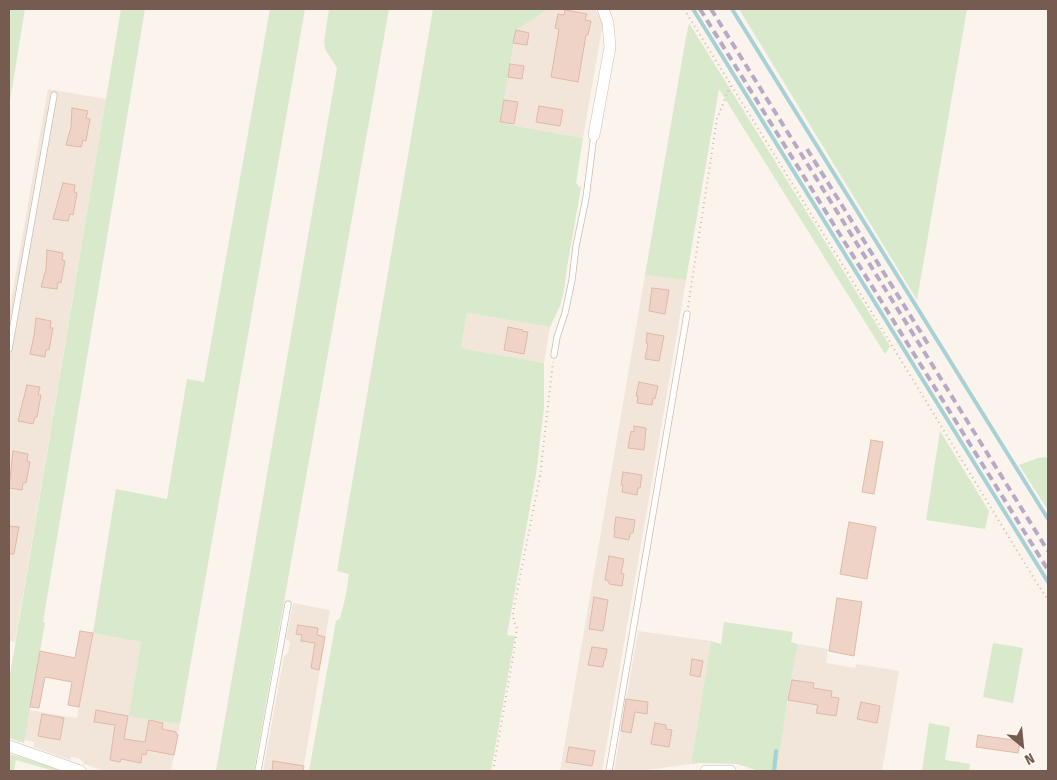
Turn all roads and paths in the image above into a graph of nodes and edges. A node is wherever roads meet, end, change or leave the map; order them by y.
1 (603, 9) edge
2 (684, 9) edge
3 (731, 84) junction
4 (54, 95) dead end
5 (594, 135) joint
6 (687, 314) joint
7 (9, 349) edge
8 (554, 355) joint
9 (1048, 600) edge
10 (288, 604) dead end
11 (9, 746) edge
12 (80, 771) edge
13 (258, 771) edge
14 (493, 771) edge
15 (609, 771) edge
16 (706, 771) edge
17 (730, 771) edge

1 - 5 street
2 - 3 path
3 - 6 path
3 - 9 path
4 - 7 lane
5 - 8 lane
6 - 15 lane
8 - 14 path
10 - 13 lane
11 - 12 street
16 - 17 street

